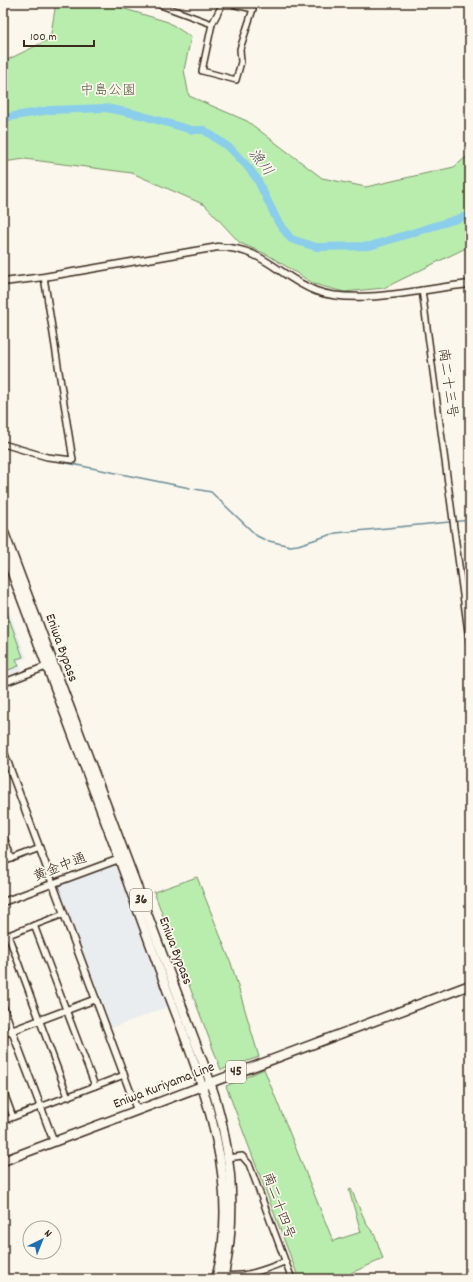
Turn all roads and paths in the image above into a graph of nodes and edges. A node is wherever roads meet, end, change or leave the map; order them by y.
1 (155, 3) edge
2 (223, 3) edge
3 (227, 3) edge
4 (212, 24) junction
5 (44, 277) junction
6 (3, 282) edge
7 (470, 284) edge
8 (422, 290) junction
9 (3, 444) edge
10 (3, 530) edge
11 (3, 549) edge
12 (470, 647) edge
13 (50, 665) junction
14 (3, 683) edge
15 (3, 752) edge
16 (3, 835) edge
17 (40, 848) junction
18 (122, 858) junction
19 (12, 859) junction
20 (3, 862) edge
21 (53, 884) junction
22 (3, 902) edge
23 (64, 914) junction
24 (34, 925) junction
25 (6, 936) edge
26 (470, 985) edge
27 (96, 999) junction
28 (3, 1007) edge
29 (66, 1010) junction
30 (39, 1020) junction
31 (12, 1030) junction
32 (3, 1034) edge
33 (124, 1075) junction
34 (206, 1083) junction
35 (95, 1086) junction
36 (3, 1090) edge
37 (68, 1097) junction
38 (41, 1107) junction
39 (137, 1110) junction
40 (13, 1117) junction
41 (3, 1121) edge
42 (54, 1142) junction
43 (228, 1158) junction
44 (3, 1161) edge
45 (285, 1262) junction
46 (224, 1277) edge
47 (216, 1279) edge
48 (292, 1279) edge

1 - 4 street
2 - 4 street
3 - 4 street
5 - 6 street
5 - 8 street
5 - 9 street
7 - 8 street
8 - 12 street, 南二十三号
10 - 13 main road, Eniwa Bypass / 36
11 - 13 main road, Eniwa Bypass / 36
13 - 14 street
13 - 18 main road, Eniwa Bypass / 36
15 - 17 street
16 - 19 street
17 - 19 street
17 - 21 street
18 - 21 street, 黄金中通
18 - 34 main road, Eniwa Bypass / 36
19 - 20 street
21 - 22 street, 黄金中通
21 - 23 street
23 - 24 street
23 - 27 street
24 - 25 street
24 - 29 street
25 - 30 street
26 - 34 main road, Eniwa Kuriyama Line / 45
27 - 29 street
27 - 33 street
28 - 31 street
29 - 30 street
29 - 35 street
30 - 31 street
30 - 37 street
31 - 32 street
31 - 38 street
33 - 35 street
33 - 39 street
34 - 39 main road, Eniwa Kuriyama Line / 45
34 - 43 main road, Eniwa Bypass / 36
34 - 47 main road, Eniwa Bypass / 36
35 - 37 street
36 - 40 street
37 - 38 street
38 - 40 street
38 - 42 street
39 - 42 main road, Eniwa Kuriyama Line / 45
40 - 41 street
42 - 44 main road, Eniwa Kuriyama Line / 45
43 - 45 street, 南二十四号
43 - 46 main road, Eniwa Bypass / 36
45 - 46 street
45 - 48 street, 南二十四号

